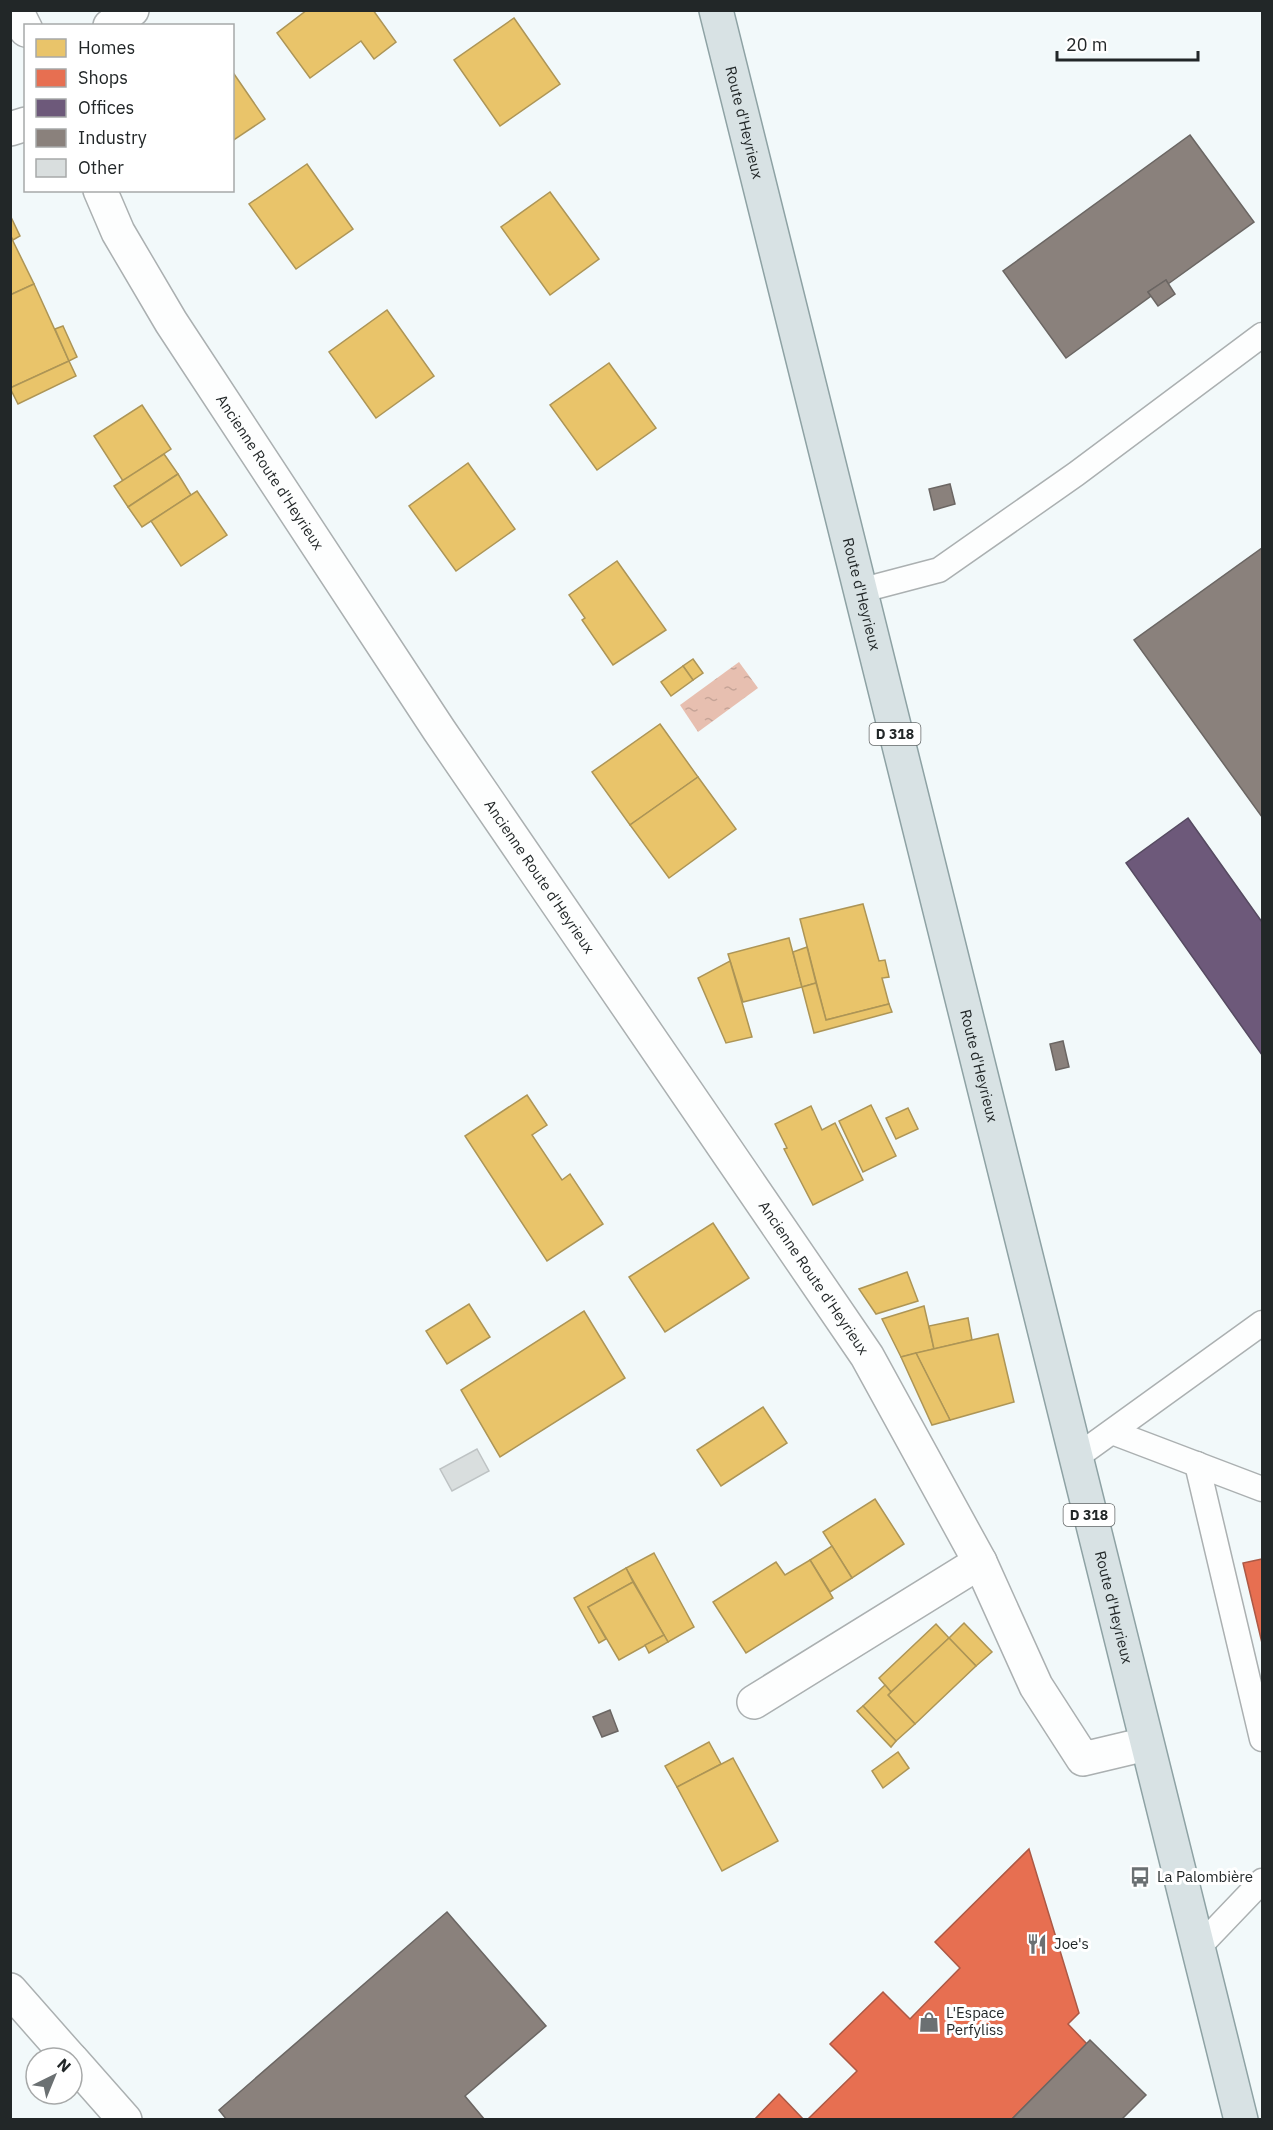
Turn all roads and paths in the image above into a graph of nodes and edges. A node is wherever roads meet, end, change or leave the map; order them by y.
1 (16, 10) edge
2 (132, 10) edge
3 (716, 10) edge
4 (113, 24) edge
5 (24, 26) edge
6 (101, 192) edge
7 (1263, 335) edge
8 (859, 591) junction
9 (1263, 1323) edge
10 (1112, 1431) junction
11 (1075, 1458) junction
12 (1197, 1464) junction
13 (1263, 1489) edge
14 (980, 1562) junction
15 (754, 1702) dead end
16 (1263, 1739) edge
17 (1146, 1744) junction
18 (1263, 1881) edge
19 (1197, 1949) junction
20 (10, 1990) edge
21 (60, 2046) edge
22 (84, 2074) edge
23 (124, 2120) edge
24 (1241, 2120) edge

1 - 5 street
2 - 4 street
3 - 8 main road, Route d'Heyrieux / D 318
6 - 14 street, Ancienne Route d'Heyrieux
7 - 8 lane
8 - 11 main road, Route d'Heyrieux / D 318
9 - 10 lane
10 - 11 lane
10 - 12 lane
11 - 17 main road, Route d'Heyrieux / D 318
12 - 13 lane
12 - 16 lane
14 - 15 street
14 - 17 street, Ancienne Route d'Heyrieux
17 - 19 main road, Route d'Heyrieux / D 318
18 - 19 lane
19 - 24 main road, Route d'Heyrieux / D 318
20 - 21 street
22 - 23 street

